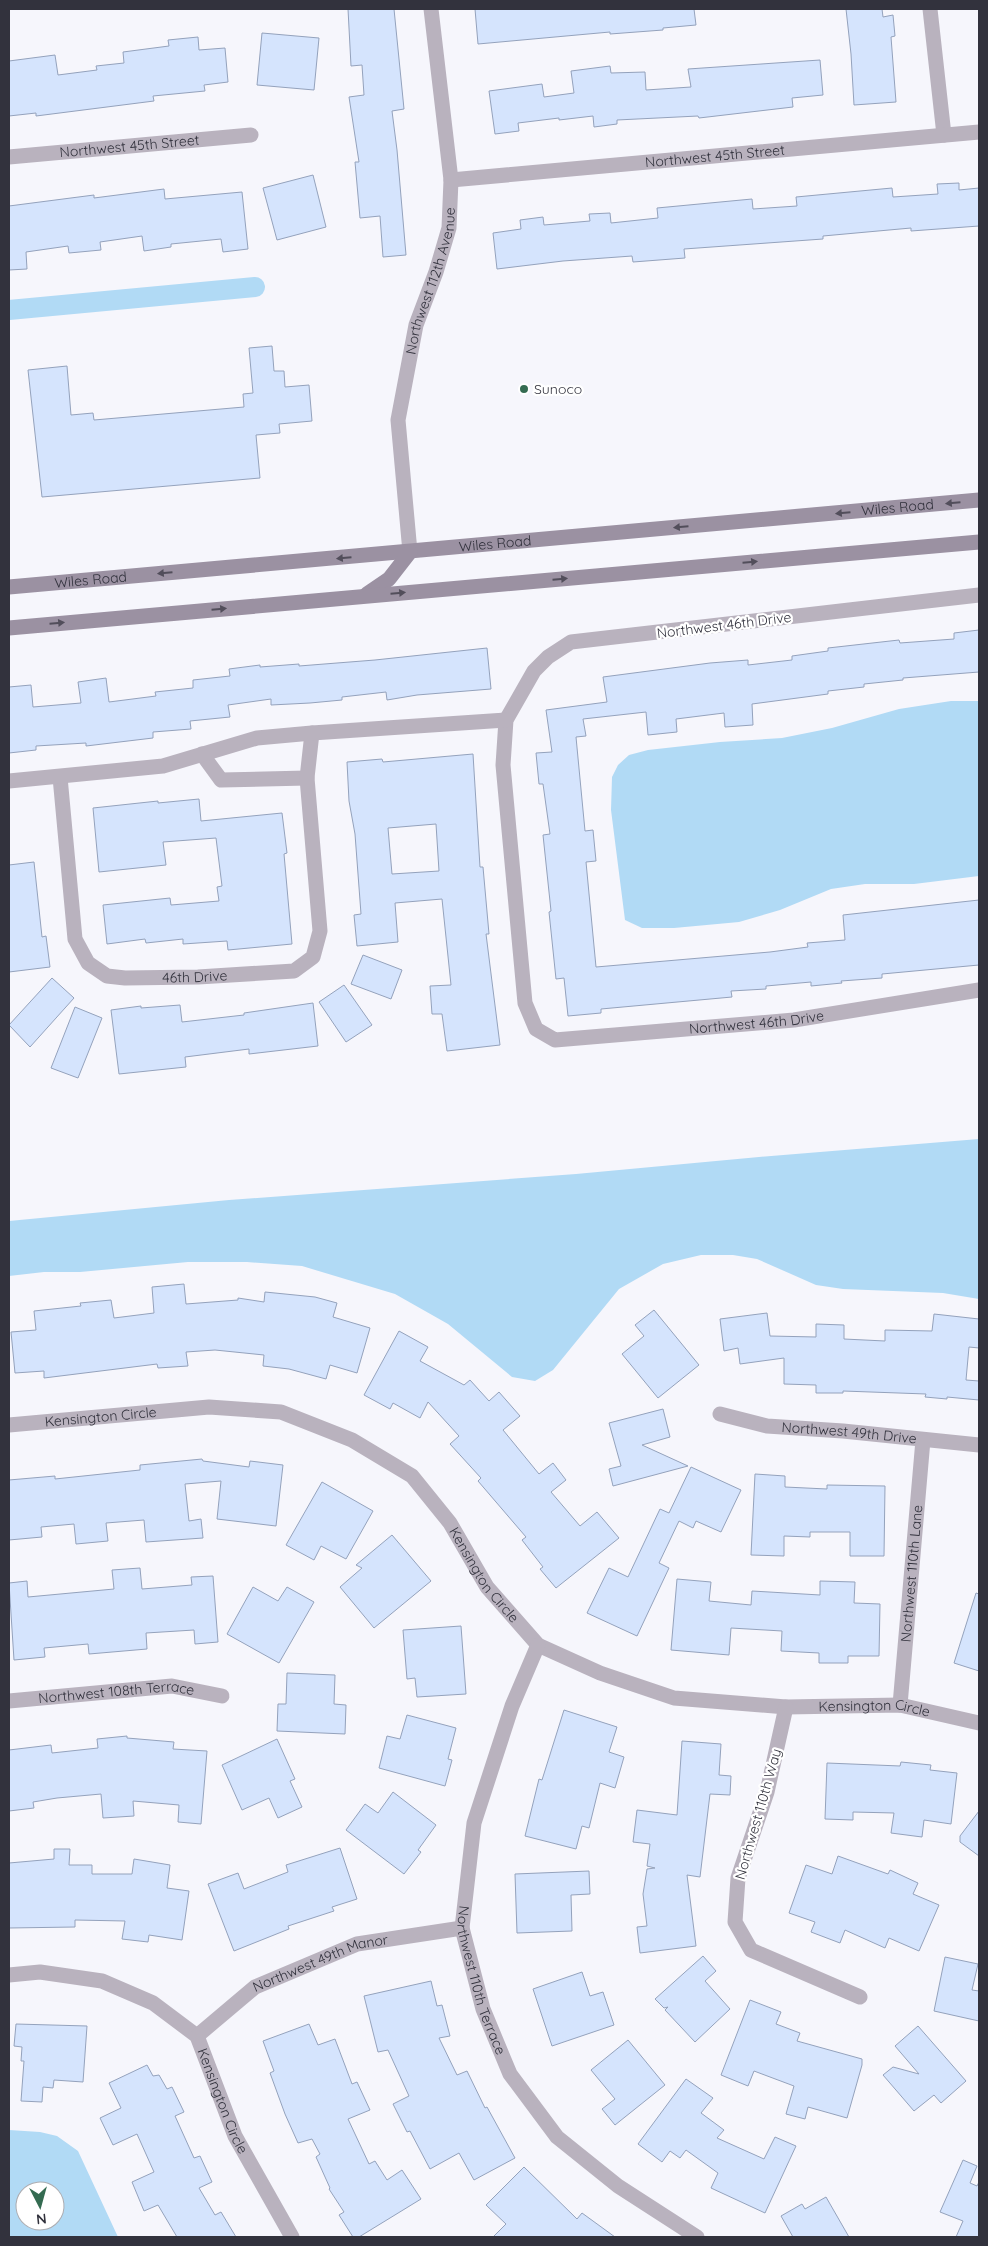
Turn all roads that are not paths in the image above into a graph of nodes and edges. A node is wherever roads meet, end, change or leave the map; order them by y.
1 (431, 9) edge
2 (930, 9) edge
3 (979, 132) edge
4 (251, 135) dead end
5 (944, 135) junction
6 (9, 157) edge
7 (451, 180) junction
8 (979, 500) edge
9 (979, 542) edge
10 (410, 552) junction
11 (9, 587) edge
12 (979, 594) edge
13 (364, 596) junction
14 (9, 628) edge
15 (506, 720) junction
16 (312, 732) junction
17 (202, 754) junction
18 (60, 777) junction
19 (307, 778) junction
20 (9, 780) edge
21 (979, 990) edge
22 (720, 1414) dead end
23 (9, 1425) edge
24 (923, 1440) junction
25 (979, 1445) edge
26 (538, 1645) junction
27 (222, 1696) dead end
28 (9, 1701) edge
29 (900, 1705) junction
30 (786, 1707) junction
31 (979, 1723) edge
32 (462, 1928) junction
33 (9, 1976) edge
34 (860, 1997) dead end
35 (197, 2036) junction
36 (292, 2237) edge
37 (697, 2237) edge

1 - 7 street, Northwest 112th Avenue
2 - 5 street
3 - 5 street, Northwest 45th Street
4 - 6 street, Northwest 45th Street
5 - 7 street, Northwest 45th Street
7 - 10 street, Northwest 112th Avenue
8 -> 10 main road, Wiles Road
13 -> 9 main road
10 -> 11 main road, Wiles Road
10 - 13 main road
12 - 15 street, Northwest 46th Drive
14 -> 13 main road
15 - 16 street
15 - 21 street, Northwest 46th Drive
16 - 17 street
16 - 19 street, 46th Drive
17 - 18 street
17 - 19 street
18 - 19 street, 46th Drive
18 - 20 street
22 - 24 street, Northwest 49th Drive
23 - 26 street, Kensington Circle
24 - 25 street, Northwest 49th Drive
24 - 29 street, Northwest 110th Lane
26 - 30 street, Kensington Circle
26 - 32 street, Northwest 110th Terrace
27 - 28 street, Northwest 108th Terrace
29 - 30 street, Kensington Circle
29 - 31 street, Kensington Circle
30 - 34 street, Northwest 110th Way
32 - 35 street, Northwest 49th Manor
32 - 37 street, Northwest 110th Terrace
33 - 35 street, Kensington Circle
35 - 36 street, Kensington Circle

